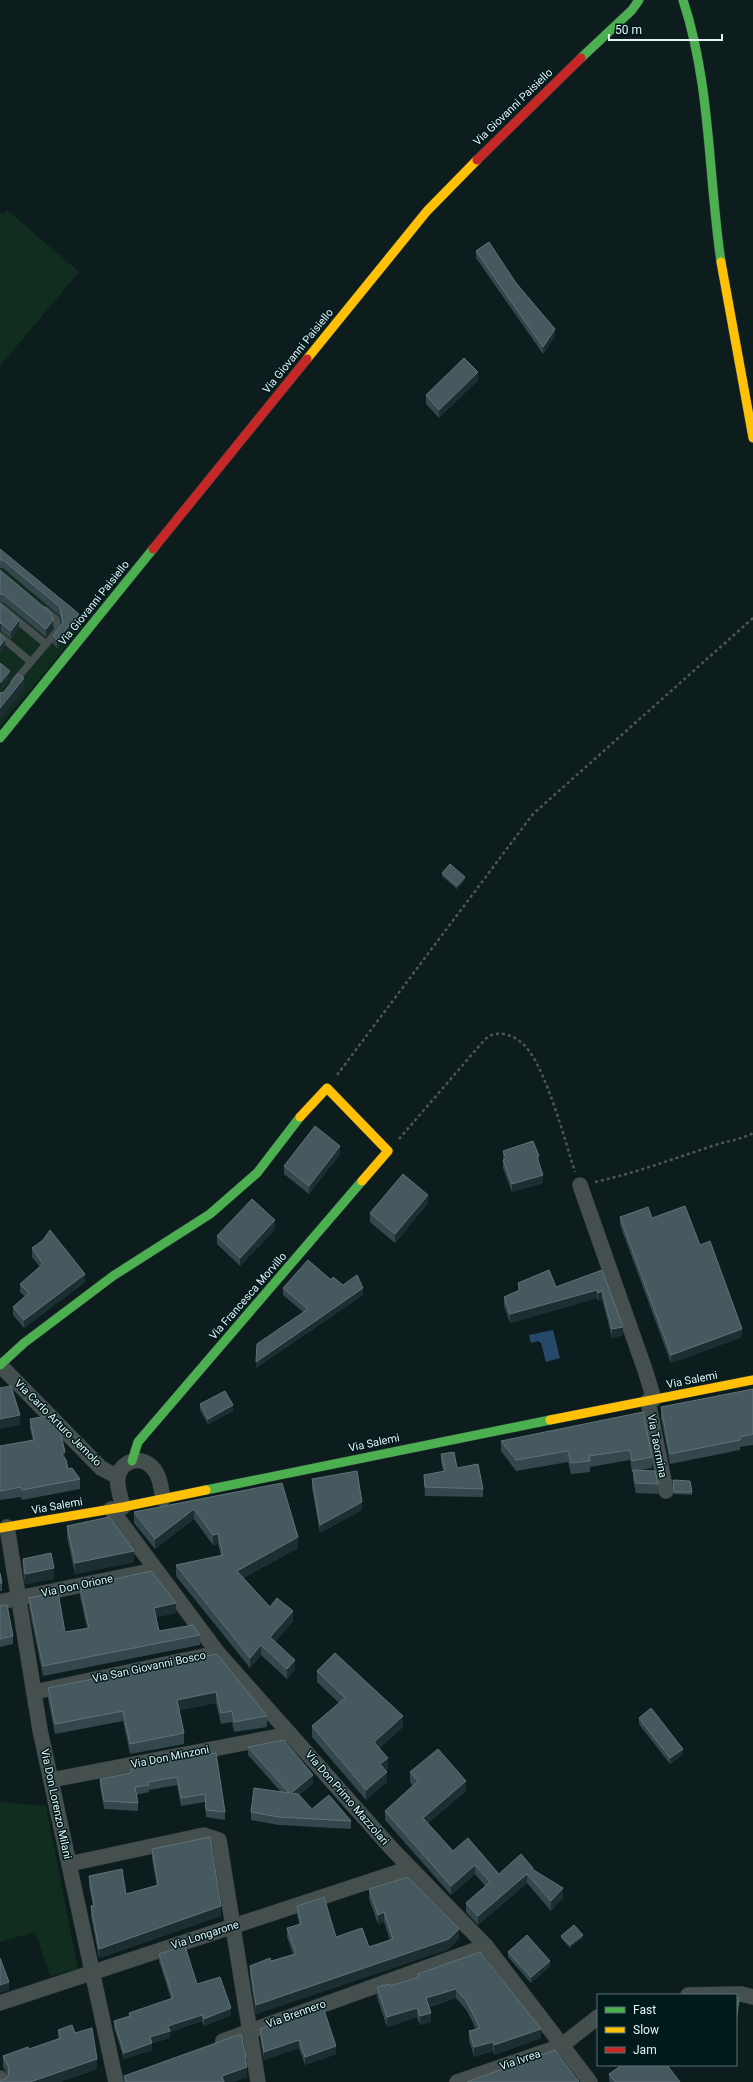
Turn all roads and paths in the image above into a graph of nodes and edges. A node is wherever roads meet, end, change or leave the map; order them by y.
1 (639, 0) edge
2 (684, 0) edge
3 (753, 438) edge
4 (39, 605) edge
5 (0, 606) edge
6 (753, 618) edge
7 (0, 636) edge
8 (46, 644) junction
9 (31, 662) junction
10 (9, 688) edge
11 (0, 738) edge
12 (327, 1088) junction
13 (753, 1133) edge
14 (388, 1151) junction
15 (580, 1185) junction
16 (0, 1365) edge
17 (753, 1380) edge
18 (651, 1400) junction
19 (132, 1461) junction
20 (118, 1477) junction
21 (666, 1491) dead end
22 (163, 1499) junction
23 (117, 1508) junction
24 (4, 1528) edge
25 (155, 1570) junction
26 (18, 1598) junction
27 (0, 1602) edge
28 (218, 1653) junction
29 (34, 1692) junction
30 (290, 1734) junction
31 (51, 1780) junction
32 (69, 1864) junction
33 (410, 1868) junction
34 (233, 1926) junction
35 (486, 1946) junction
36 (92, 1972) junction
37 (737, 1994) edge
38 (753, 1997) edge
39 (0, 2003) edge
40 (597, 2018) edge
41 (250, 2031) junction
42 (212, 2045) edge
43 (561, 2046) junction
44 (130, 2074) edge
45 (0, 2078) edge
46 (113, 2081) edge
47 (0, 2082) edge
48 (258, 2082) edge
49 (457, 2082) edge
50 (590, 2082) edge

1 - 11 main road, Via Giovanni Paisiello
2 - 3 main road
4 - 8 lane
5 - 8 lane
6 - 12 path
7 - 9 lane
8 - 9 lane
9 - 10 lane
12 - 14 main road
12 - 16 main road
13 - 15 path
14 - 15 path
14 - 19 main road, Via Francesca Morvillo
15 - 18 street, Via Taormina
16 - 20 street, Via Carlo Arturo Jemolo
17 - 18 main road, Via Salemi
18 - 21 street, Via Taormina
18 - 22 main road, Via Salemi
19 - 20 street
19 - 22 street
20 - 23 street
22 - 23 main road, Via Salemi
23 - 24 main road, Via Salemi
23 - 25 street, Via Don Primo Mazzolari
24 - 26 street, Via Don Lorenzo Milani
25 - 26 street, Via Don Orione
25 - 28 street, Via Don Primo Mazzolari
26 - 27 street, Via Don Orione
26 - 29 street, Via Don Lorenzo Milani
28 - 29 street, Via San Giovanni Bosco
28 - 30 street, Via Don Primo Mazzolari
29 - 31 street, Via Don Lorenzo Milani
30 - 31 street, Via Don Minzoni
30 - 33 street, Via Don Primo Mazzolari
31 - 32 street, Via Don Lorenzo Milani
32 - 34 street
32 - 36 street, Via Don Lorenzo Milani
33 - 34 street, Via Longarone
33 - 35 street, Via Don Primo Mazzolari
34 - 36 street, Via Longarone
34 - 41 street
35 - 41 street, Via Brennero
35 - 43 street, Via Don Primo Mazzolari
36 - 39 street, Via Longarone
36 - 46 street, Via Don Lorenzo Milani
37 - 38 street
40 - 43 street, Via Ivrea
41 - 42 street, Via Brennero
41 - 48 street
43 - 49 street, Via Ivrea
43 - 50 street, Via Don Primo Mazzolari
44 - 46 street
45 - 47 street

